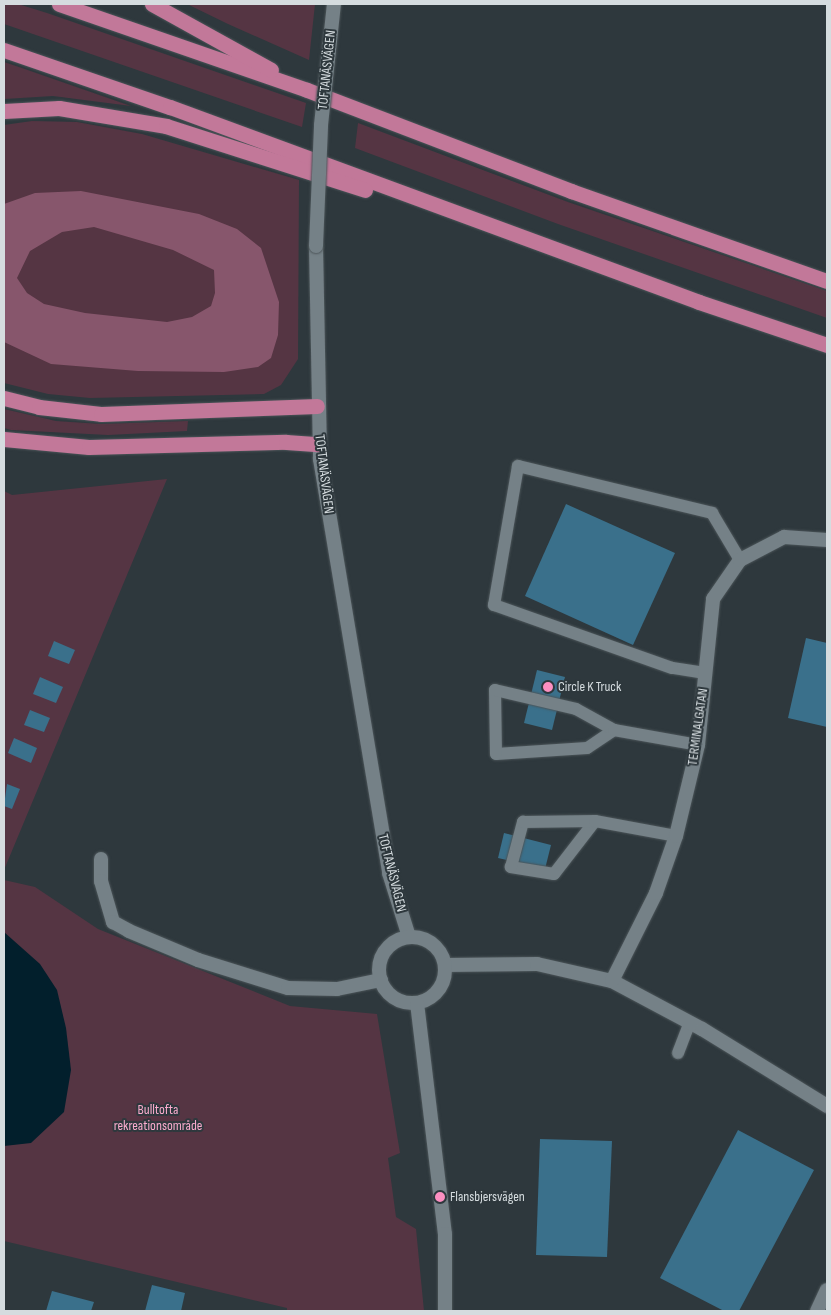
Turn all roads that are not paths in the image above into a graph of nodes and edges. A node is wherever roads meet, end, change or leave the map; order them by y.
1 (59, 4) edge
2 (152, 4) edge
3 (334, 4) edge
4 (4, 50) edge
5 (307, 90) junction
6 (4, 111) edge
7 (480, 222) junction
8 (827, 281) edge
9 (827, 345) edge
10 (4, 398) edge
11 (317, 406) junction
12 (4, 439) edge
13 (318, 444) junction
14 (827, 540) edge
15 (740, 560) junction
16 (705, 673) junction
17 (614, 730) junction
18 (698, 745) junction
19 (594, 821) junction
20 (676, 836) junction
21 (101, 859) dead end
22 (409, 937) junction
23 (444, 964) junction
24 (380, 980) junction
25 (612, 981) junction
26 (417, 1003) junction
27 (690, 1022) junction
28 (678, 1053) dead end
29 (827, 1106) edge
30 (827, 1290) edge
31 (445, 1311) edge
32 (817, 1311) edge

1 - 5 highway
2 - 5 highway
3 - 11 street, TOFTANÄSVÄGEN, bridge
4 - 7 highway
5 - 8 highway
6 - 7 highway
7 - 9 highway
10 - 11 highway
11 - 13 street, TOFTANÄSVÄGEN
12 - 13 highway
13 - 22 street, TOFTANÄSVÄGEN
14 - 15 street, TERMINALGATAN
15 - 16 street, TERMINALGATAN
15 - 16 lane
16 - 18 street, TERMINALGATAN
17 - 17 lane
17 - 18 lane
18 - 20 street, TERMINALGATAN
19 - 19 lane
19 - 20 lane
20 - 25 street, TERMINALGATAN
21 - 24 street
22 - 23 street
22 - 24 street
23 - 25 street
23 - 26 street
24 - 26 street
25 - 27 street
26 - 31 street
27 - 28 lane
27 - 29 street
30 - 32 street

